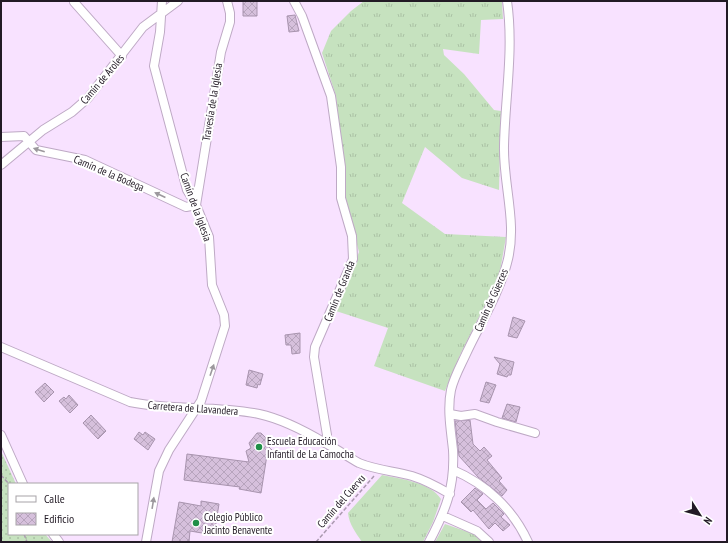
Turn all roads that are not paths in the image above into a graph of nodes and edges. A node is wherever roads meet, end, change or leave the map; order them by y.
1 (162, 1) edge
2 (178, 1) edge
3 (227, 1) edge
4 (294, 1) edge
5 (507, 1) edge
6 (74, 2) edge
7 (160, 16) junction
8 (122, 56) junction
9 (1, 137) edge
10 (29, 141) junction
11 (1, 165) edge
12 (196, 205) junction
13 (1, 347) edge
14 (198, 407) junction
15 (450, 414) junction
16 (535, 433) dead end
17 (1, 435) edge
18 (326, 442) junction
19 (453, 470) junction
20 (23, 483) edge
21 (450, 494) junction
22 (443, 516) junction
23 (146, 542) edge
24 (429, 542) edge
25 (489, 542) edge
26 (528, 542) edge

1 - 7 street, Camín de la Iglesia
2 - 7 street, Camín de Aroles
3 - 12 street, Travesía de la Iglesia
4 - 18 street, Camín de Granda
5 - 15 street, Camín de Güerces
6 - 8 street
7 - 8 street, Camín de Aroles
7 - 12 street, Camín de la Iglesia
8 - 10 street, Camín de Aroles
9 - 10 street, Camín de la Bodega
10 - 11 street, Camín de Aroles
12 -> 10 street, Camín de la Bodega
14 -> 12 street, Camín de la Iglesia
13 - 14 street, Carretera de Llavandera
14 - 18 street, Carretera de Llavandera
23 -> 14 street, Camín de la Iglesia
15 - 16 street
15 - 19 street, Camín de Güerces
17 - 20 street
18 - 21 street, Carretera de Llavandera
19 - 21 street, Camín de Güerces
19 - 26 street
21 - 22 street, Camín de Güerces
22 - 24 street, Camín de Güerces
22 - 25 street

